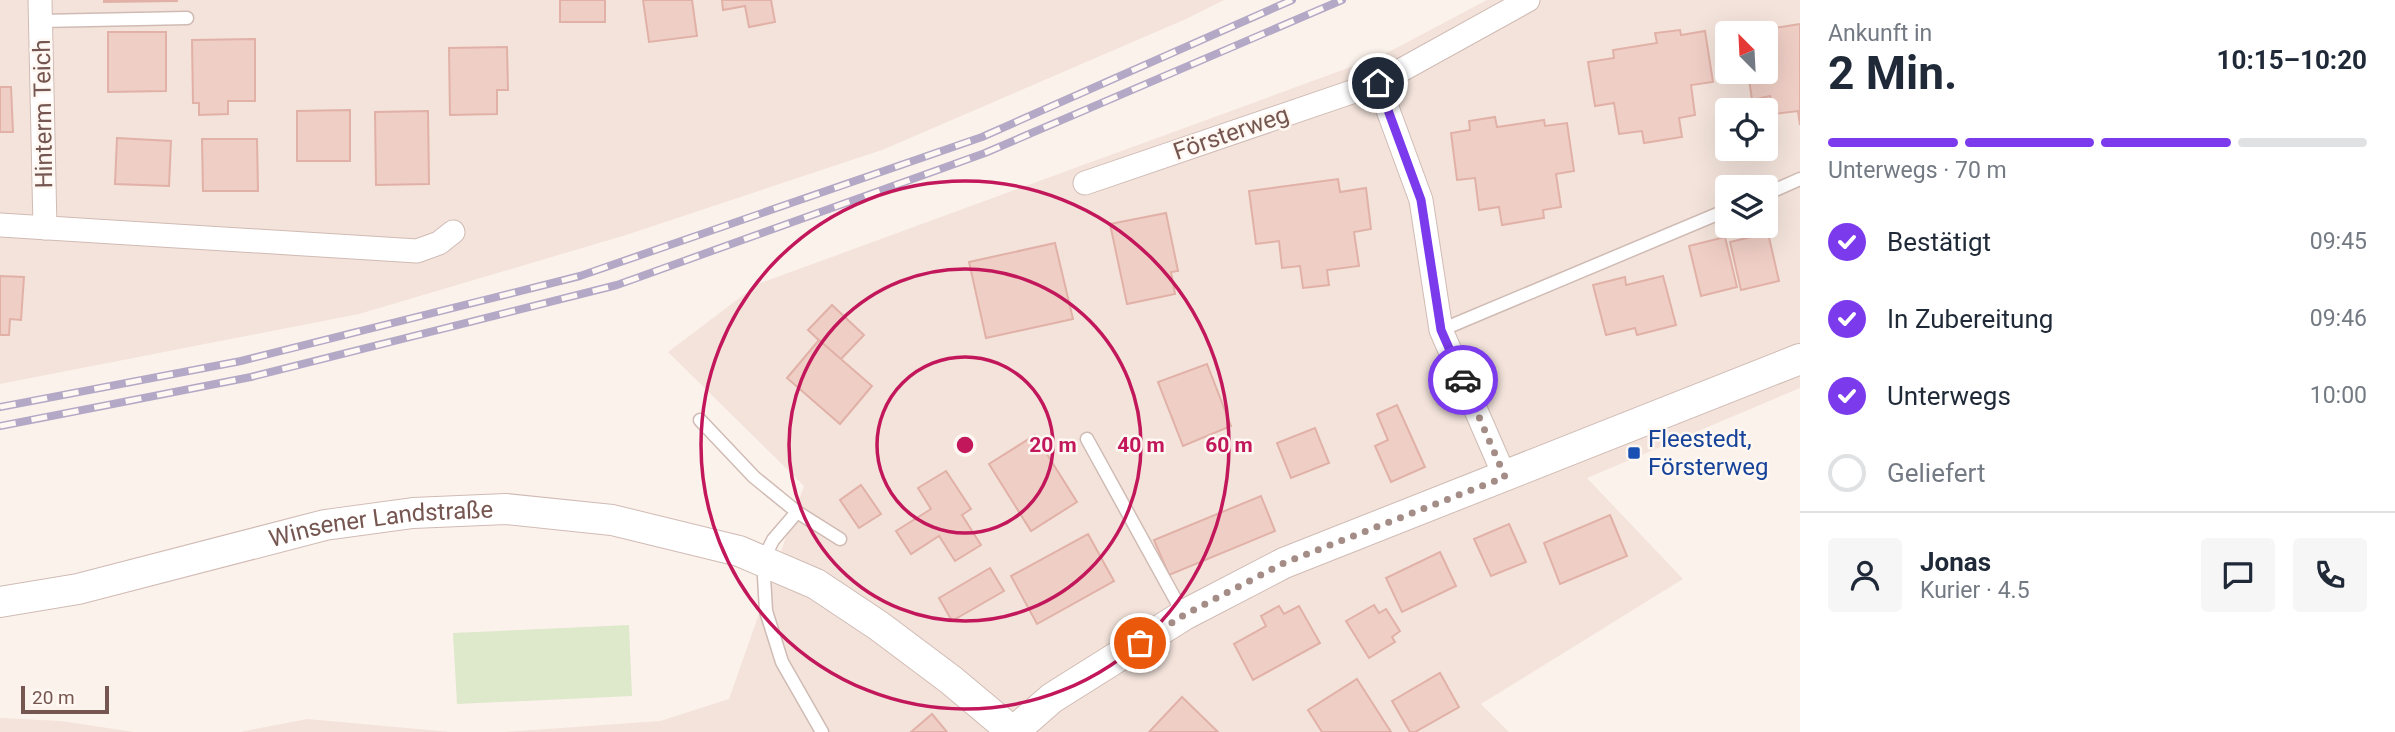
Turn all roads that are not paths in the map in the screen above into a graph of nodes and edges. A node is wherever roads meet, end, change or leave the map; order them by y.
1 (1528, 0) edge
2 (41, 10) edge
3 (187, 18) dead end
4 (1378, 83) junction
5 (1800, 179) edge
6 (1085, 183) dead end
7 (1778, 189) edge
8 (1715, 215) edge
9 (0, 225) edge
10 (45, 228) junction
11 (453, 232) dead end
12 (1441, 330) junction
13 (1800, 359) edge
14 (700, 420) dead end
15 (1087, 439) dead end
16 (1505, 477) junction
17 (797, 512) junction
18 (840, 539) dead end
19 (763, 560) junction
20 (0, 602) edge
21 (1184, 615) junction
22 (822, 732) edge
23 (1013, 732) edge

1 - 4 street, Försterweg
2 - 3 lane
2 - 10 street, Hinterm Teich
4 - 6 street, Försterweg
4 - 12 street
5 - 7 lane
8 - 12 lane
9 - 10 street
10 - 11 street
12 - 16 street
13 - 16 street
14 - 17 lane
15 - 21 lane
16 - 21 street
17 - 18 lane
17 - 19 lane
19 - 20 street, Winsener Landstraße
19 - 22 lane
19 - 23 street, Winsener Landstraße
21 - 23 street

